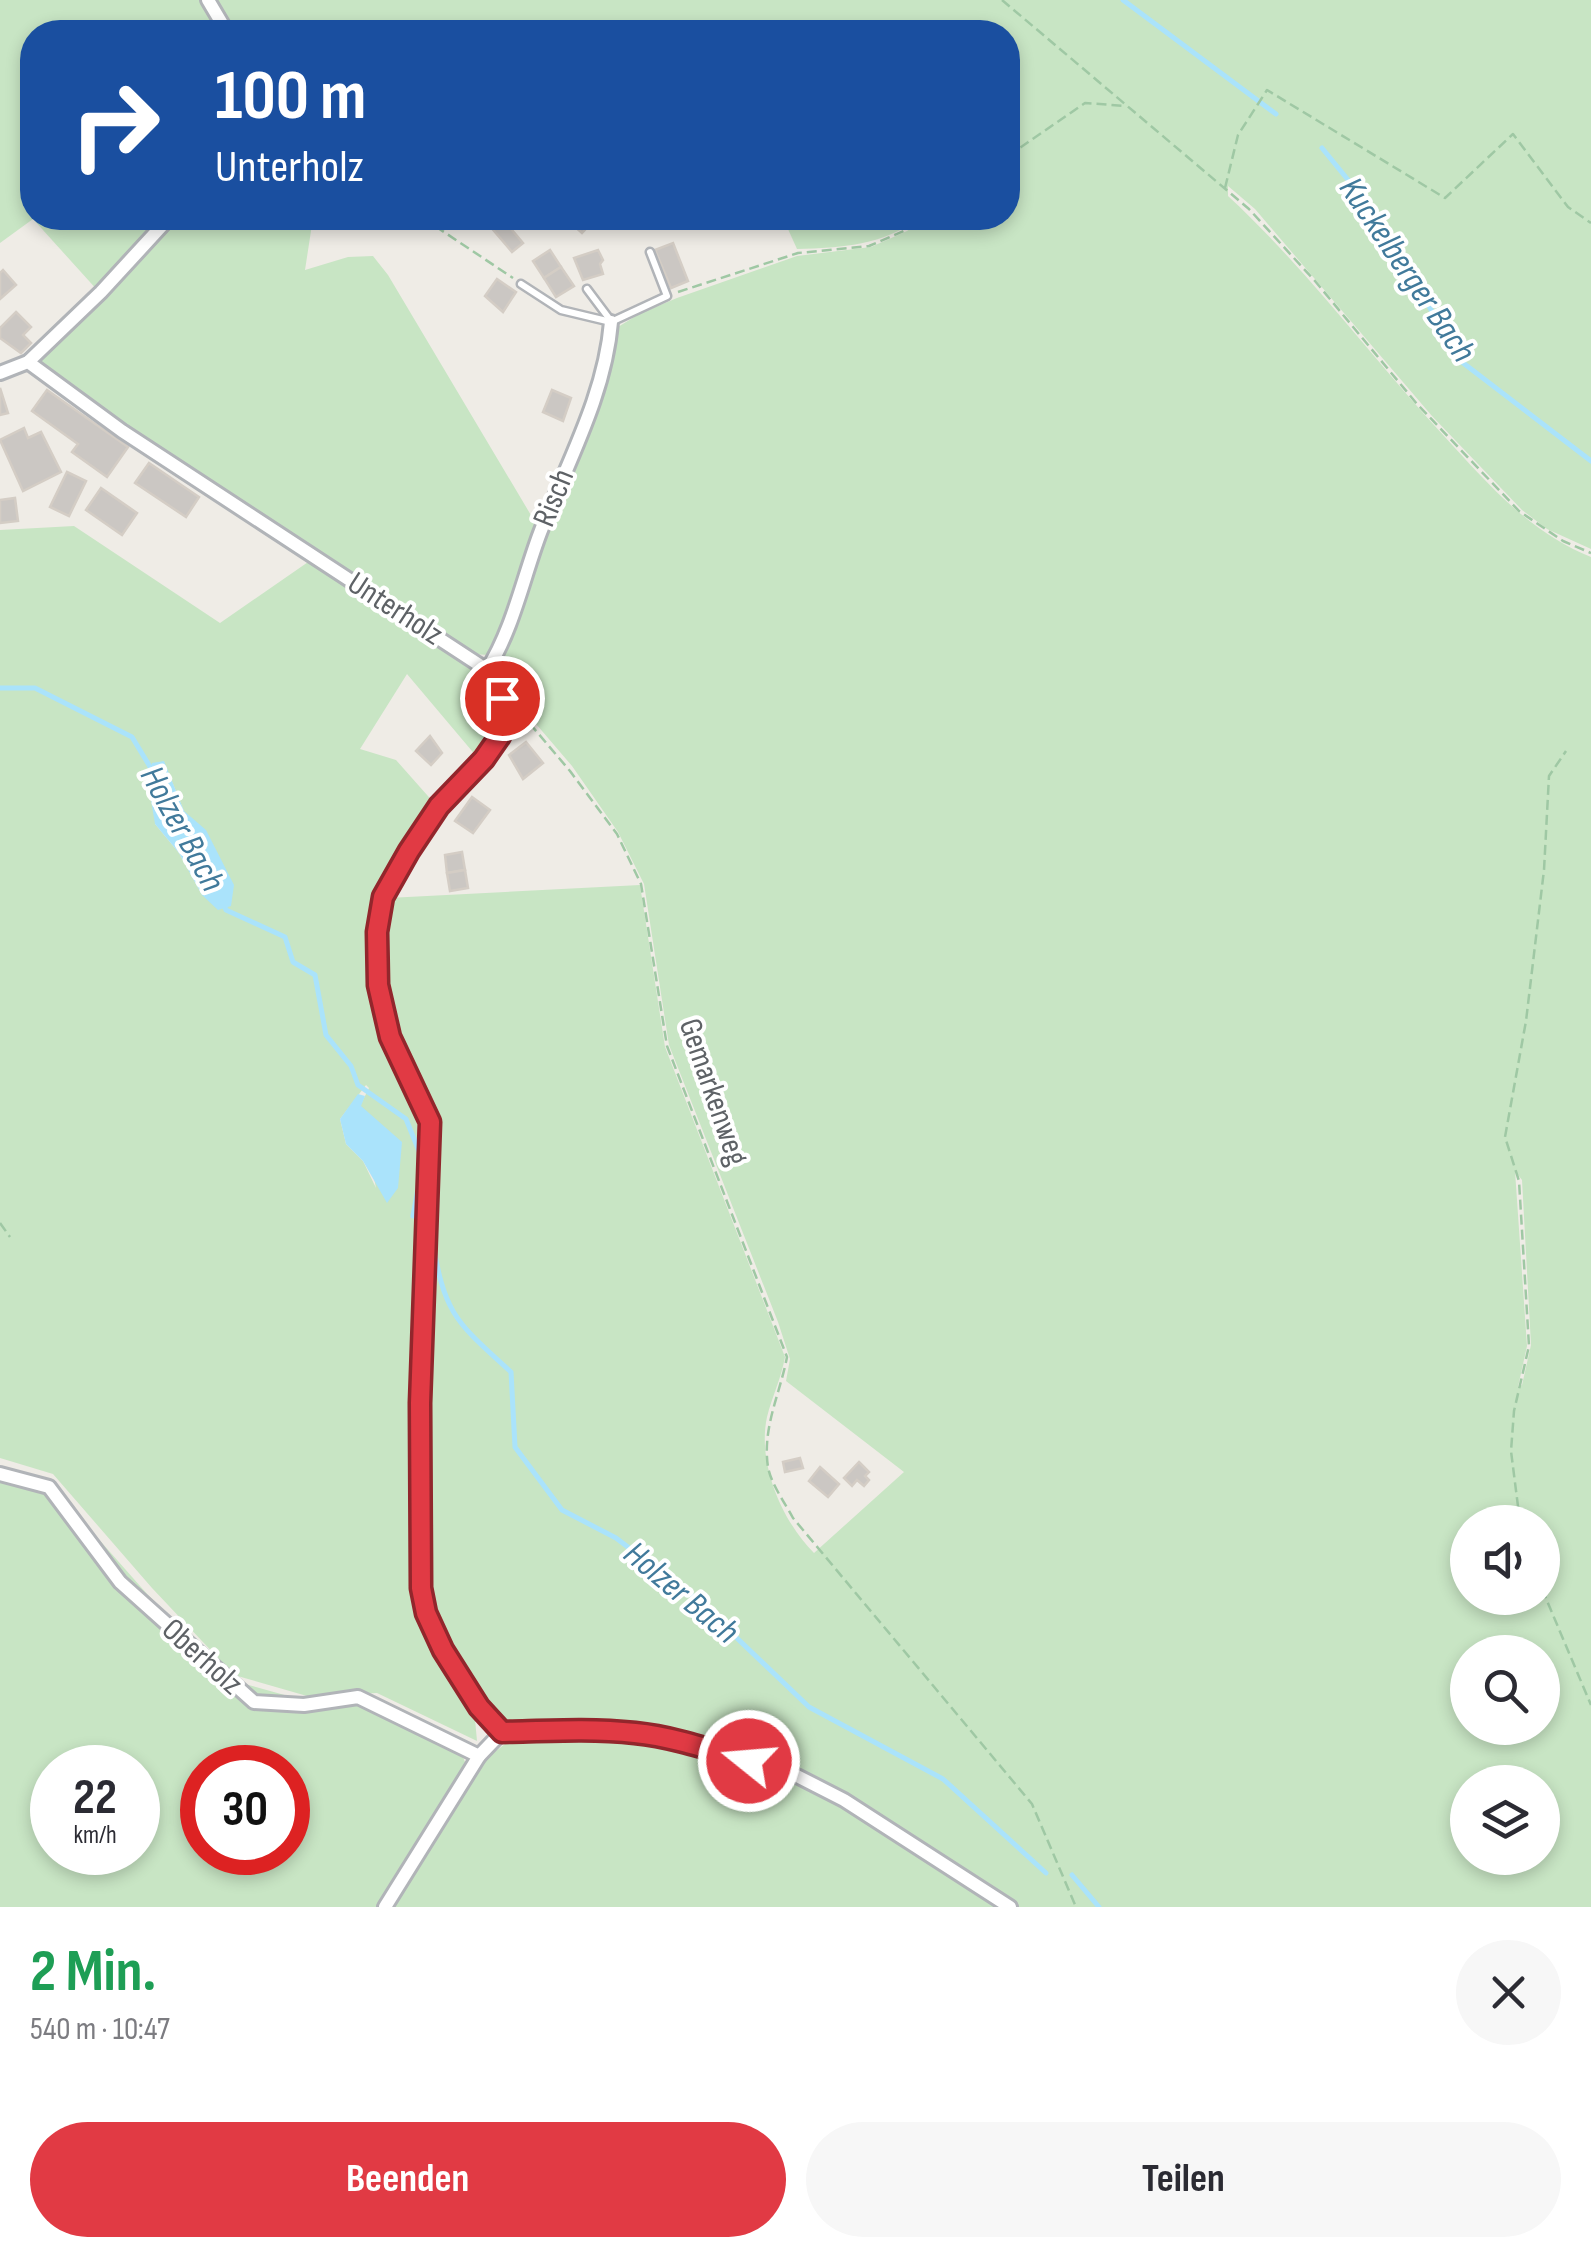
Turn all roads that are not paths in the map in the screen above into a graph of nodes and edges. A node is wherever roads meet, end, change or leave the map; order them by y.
1 (158, 230) edge
2 (650, 252) dead end
3 (521, 284) road end
4 (587, 289) dead end
5 (611, 322) junction
6 (28, 362) junction
7 (0, 371) edge
8 (487, 670) junction
9 (0, 1474) edge
10 (502, 1732) junction
11 (479, 1756) junction
12 (385, 1907) edge
13 (1010, 1907) edge

1 - 6 street
2 - 5 lane
3 - 5 lane
4 - 5 lane
5 - 8 street, Risch
6 - 7 street
6 - 8 street, Unterholz
8 - 10 street
9 - 11 street, Oberholz
10 - 11 street
10 - 13 street
11 - 12 street

